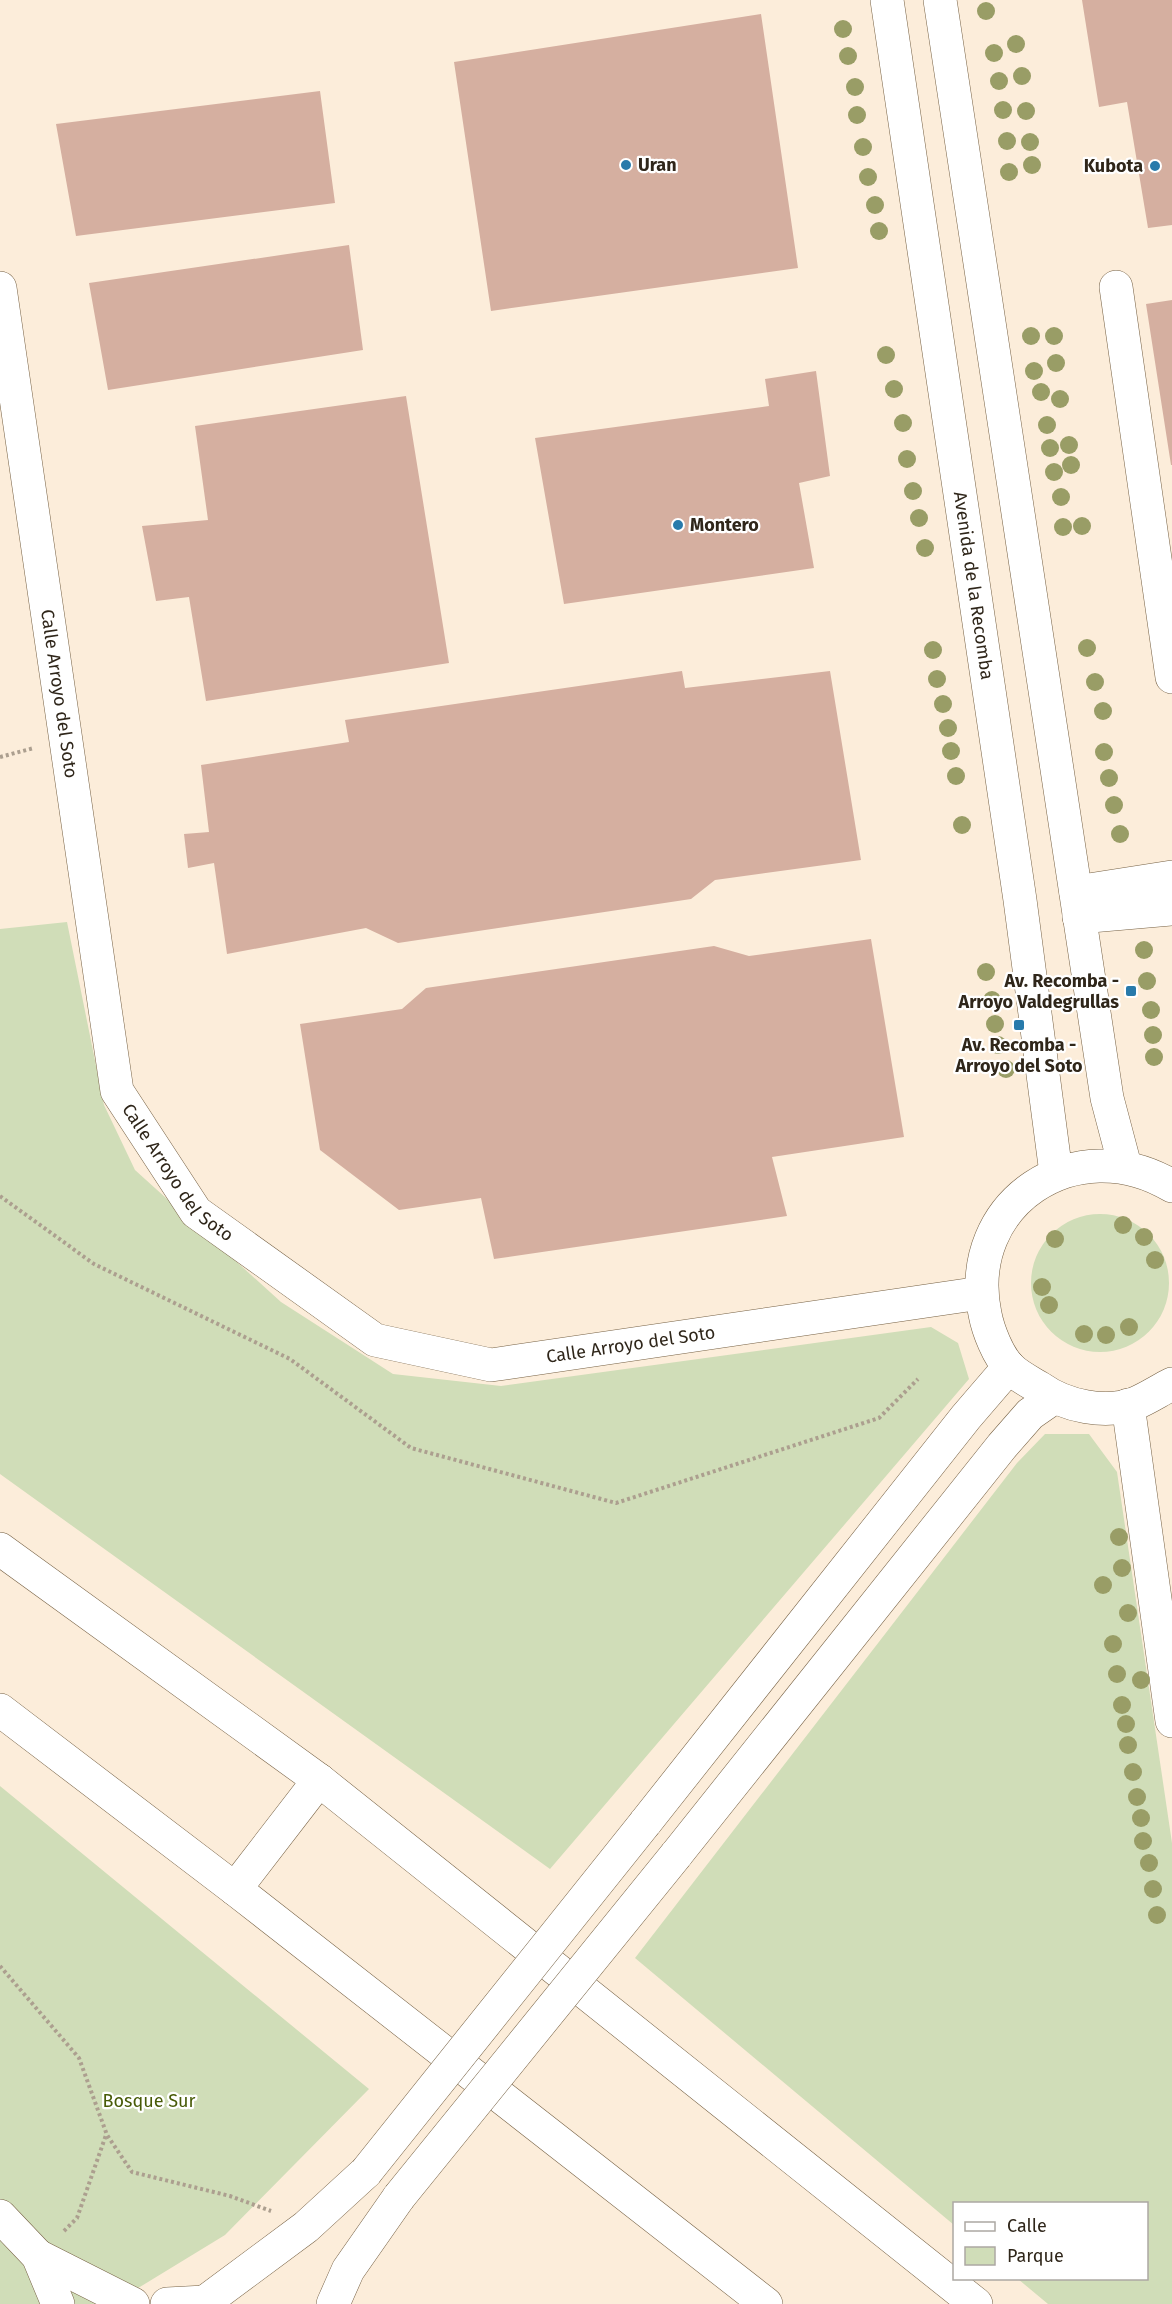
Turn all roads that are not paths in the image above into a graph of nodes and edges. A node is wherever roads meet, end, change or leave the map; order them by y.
1 (887, 0) edge
2 (940, 0) edge
3 (1116, 287) dead end
4 (0, 288) edge
5 (1172, 677) edge
6 (1172, 877) edge
7 (1078, 905) junction
8 (1172, 909) edge
9 (1125, 1166) junction
10 (1056, 1173) junction
11 (1172, 1186) edge
12 (981, 1293) junction
13 (1009, 1367) junction
14 (1172, 1384) edge
15 (1053, 1398) junction
16 (1128, 1405) junction
17 (0, 1549) edge
18 (0, 1710) edge
19 (1172, 1721) edge
20 (320, 1780) junction
21 (235, 1889) junction
22 (0, 2216) edge
23 (38, 2256) junction
24 (207, 2303) edge
25 (58, 2304) edge
26 (133, 2304) edge
27 (167, 2304) edge
28 (333, 2304) edge
29 (766, 2304) edge
30 (976, 2304) edge

1 - 10 main road, Avenida de la Recomba
2 - 7 main road
3 - 5 main road
4 - 12 main road, Calle Arroyo del Soto
6 - 7 main road
7 - 8 main road
7 - 9 main road
9 - 10 main road
9 - 11 main road
10 - 12 main road
12 - 13 main road
13 - 15 main road
13 - 24 main road, bridge
14 - 16 main road
15 - 16 main road
15 - 28 main road, bridge
16 - 19 main road
17 - 20 main road
18 - 21 main road
20 - 21 main road
20 - 30 main road
21 - 29 main road
22 - 23 main road
23 - 25 main road
23 - 26 main road
24 - 27 main road

